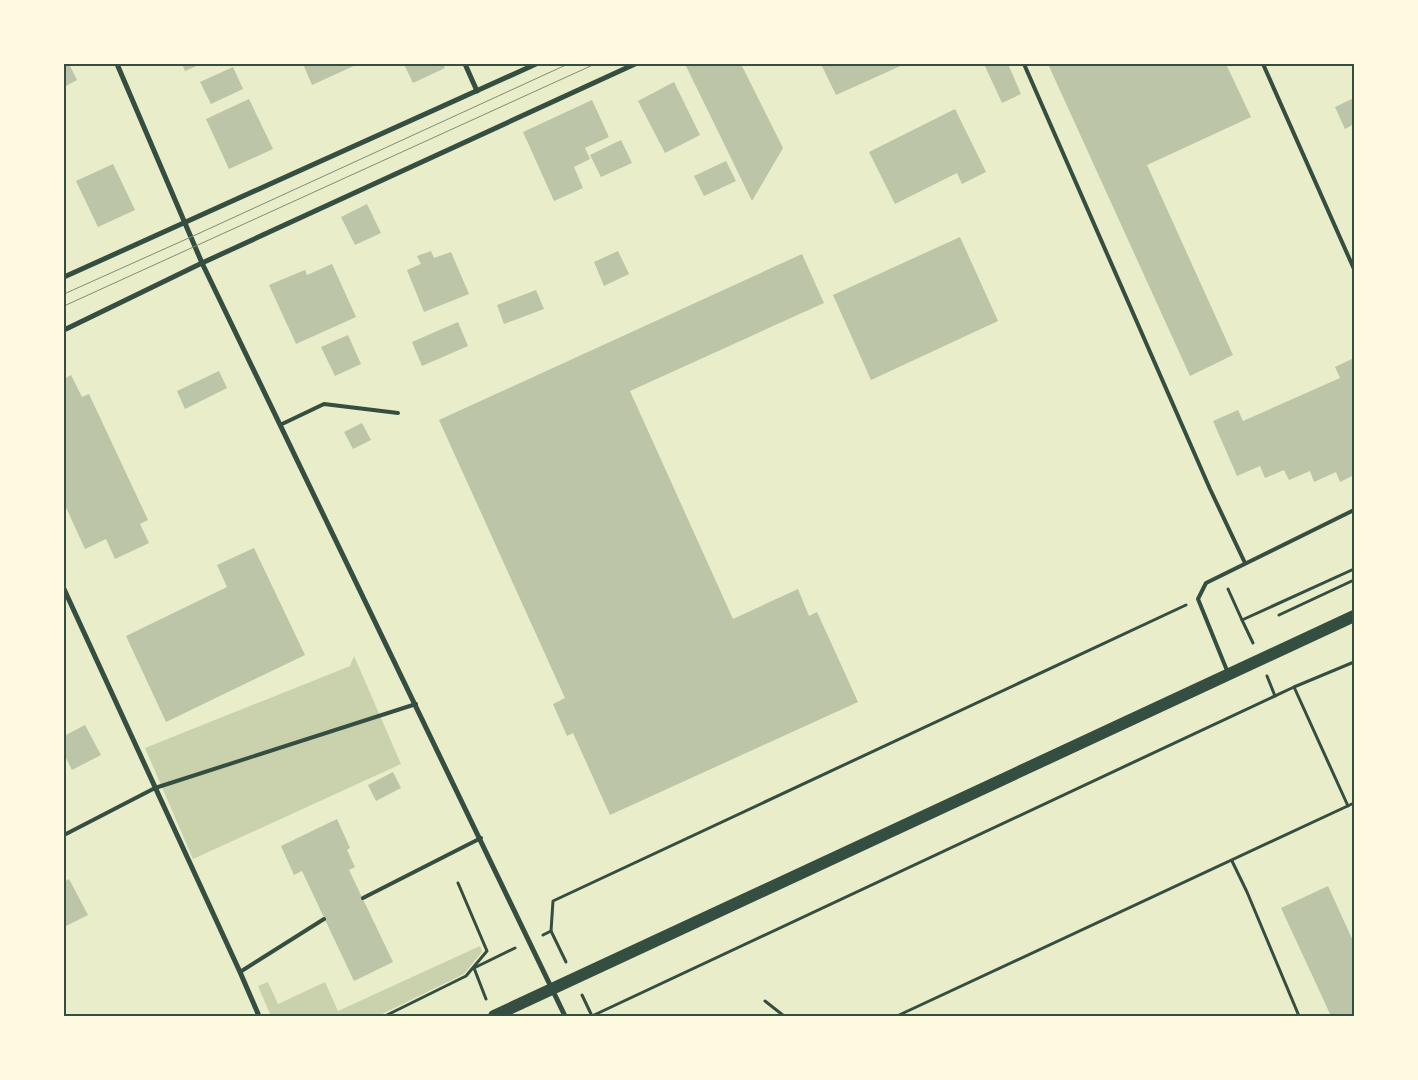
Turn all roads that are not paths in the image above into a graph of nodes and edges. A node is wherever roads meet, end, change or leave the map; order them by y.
1 (117, 64) edge
2 (465, 64) edge
3 (536, 64) edge
4 (635, 64) edge
5 (1024, 64) edge
6 (1263, 64) edge
7 (477, 91) junction
8 (185, 223) junction
9 (202, 262) junction
10 (1354, 269) edge
11 (64, 277) edge
12 (64, 330) edge
13 (398, 413) dead end
14 (280, 425) junction
15 (1354, 510) edge
16 (1245, 563) junction
17 (64, 589) edge
18 (1354, 616) edge
19 (1229, 675) junction
20 (416, 704) junction
21 (156, 788) junction
22 (64, 835) edge
23 (481, 838) junction
24 (363, 898) dead end
25 (324, 919) dead end
26 (240, 972) junction
27 (552, 989) junction
28 (259, 1016) edge
29 (494, 1016) edge
30 (565, 1016) edge

1 - 8 street
2 - 7 street
3 - 7 street
4 - 9 street
5 - 16 lane
6 - 10 lane
7 - 8 street
8 - 9 street
8 - 11 street
9 - 12 street
9 - 14 street
13 - 14 lane
14 - 20 street
15 - 16 lane
16 - 19 lane
17 - 21 street
18 - 19 main road
19 - 27 main road
20 - 21 lane
20 - 23 street
21 - 22 lane
21 - 26 street
23 - 24 lane
23 - 27 street
25 - 26 lane
26 - 28 street
27 - 29 main road
27 - 30 street

